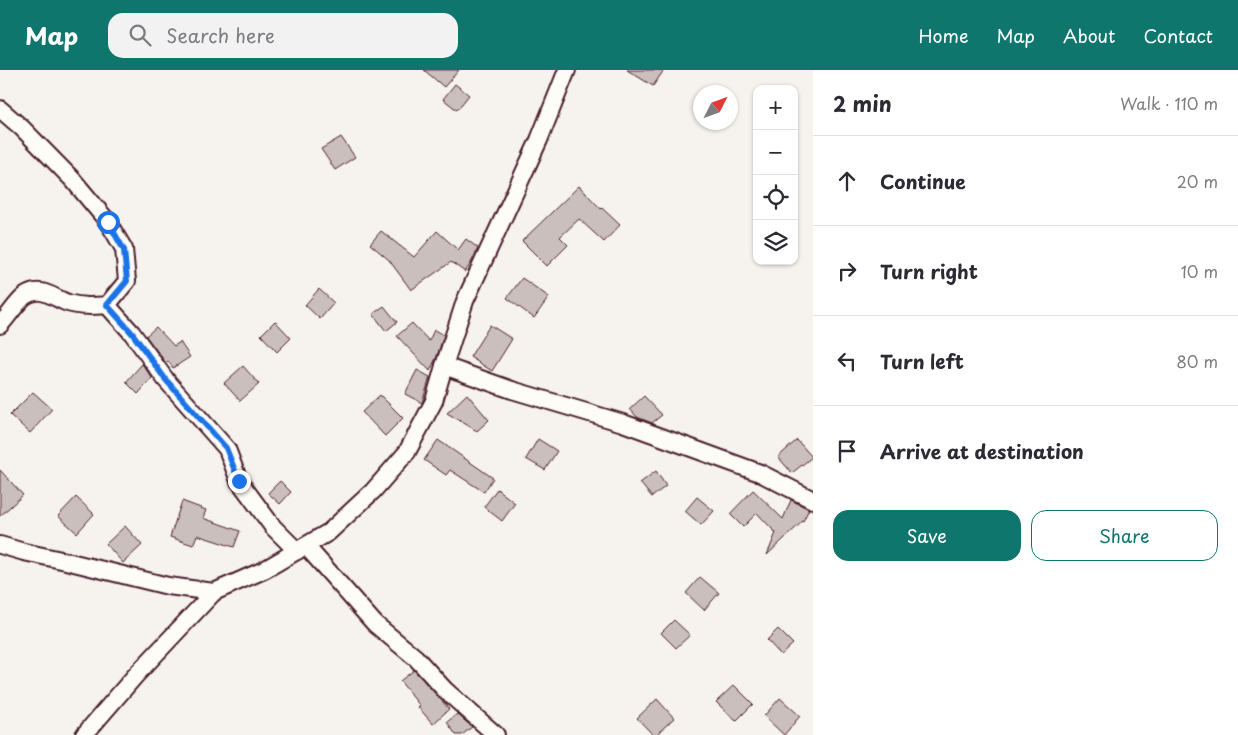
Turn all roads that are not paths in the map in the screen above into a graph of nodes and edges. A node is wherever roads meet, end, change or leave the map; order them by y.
1 (567, 70) edge
2 (0, 109) edge
3 (107, 305) junction
4 (0, 326) edge
5 (444, 366) junction
6 (813, 500) edge
7 (0, 545) edge
8 (302, 548) junction
9 (214, 592) junction
10 (84, 735) edge
11 (496, 735) edge

1 - 5 street
2 - 3 street
3 - 4 street
3 - 8 street
5 - 6 street
5 - 8 street
7 - 9 street
8 - 9 street
8 - 11 street
9 - 10 street

